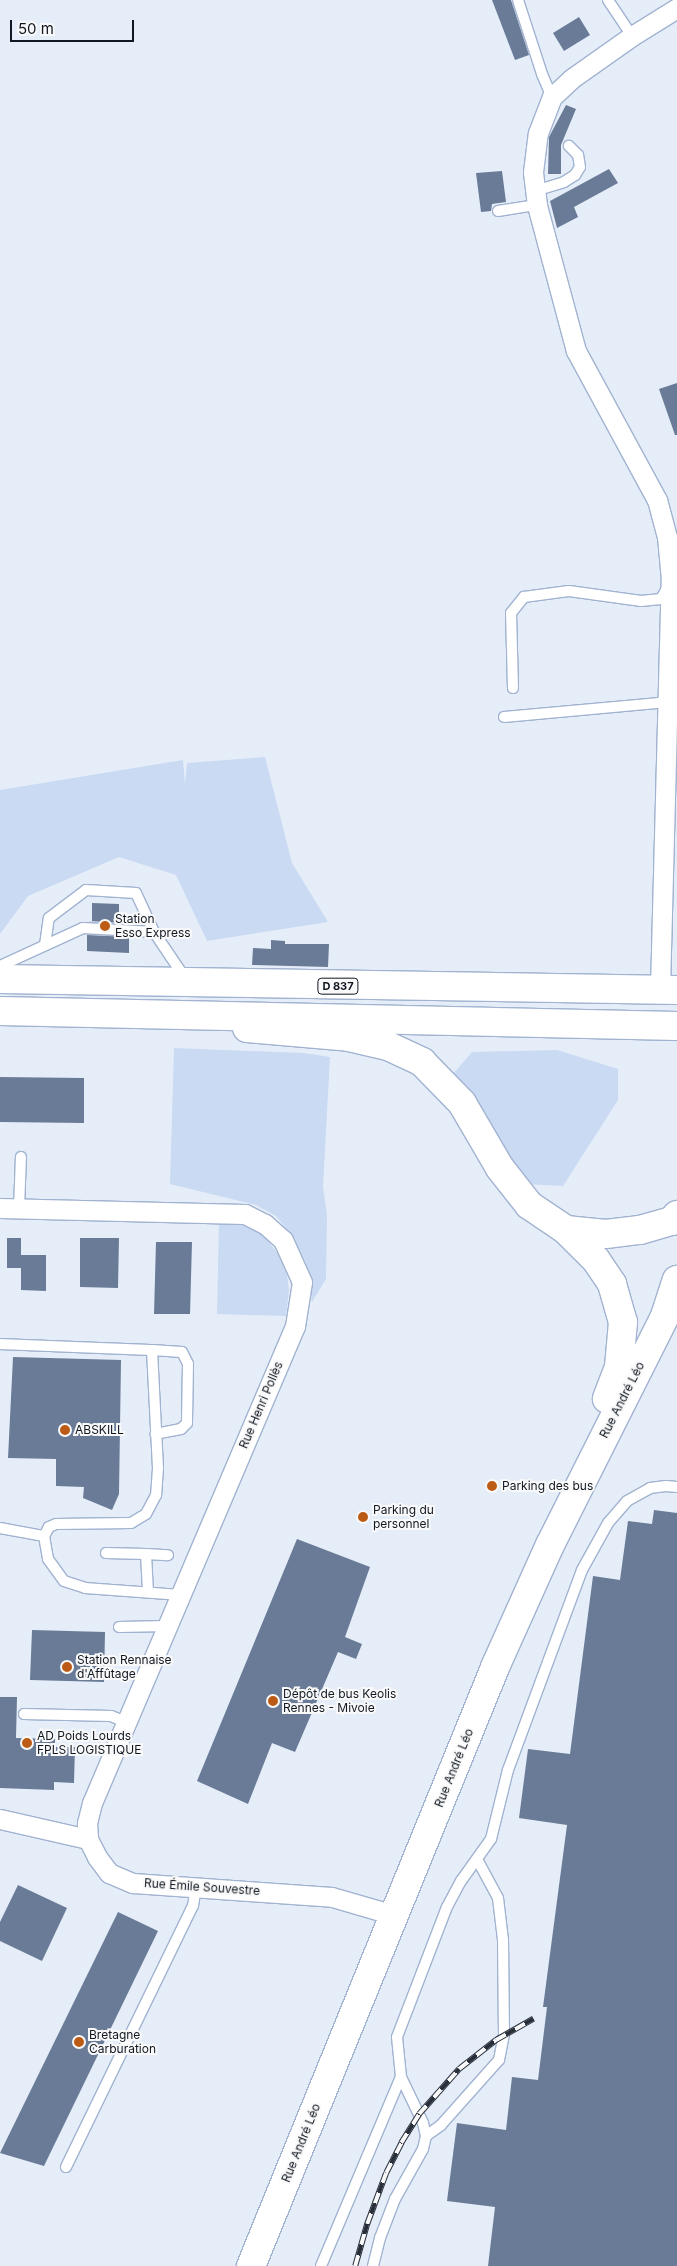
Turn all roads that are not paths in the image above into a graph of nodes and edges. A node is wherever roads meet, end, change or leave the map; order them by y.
1 (518, 0) edge
2 (608, 0) edge
3 (677, 8) edge
4 (632, 36) junction
5 (552, 97) junction
6 (569, 146) dead end
7 (536, 198) junction
8 (498, 211) dead end
9 (671, 580) junction
10 (513, 688) dead end
11 (668, 699) junction
12 (504, 717) dead end
13 (154, 932) junction
14 (45, 945) junction
15 (0, 966) edge
16 (0, 979) edge
17 (188, 983) junction
18 (669, 990) edge
19 (0, 1011) edge
20 (211, 1015) junction
21 (677, 1026) edge
22 (21, 1157) dead end
23 (0, 1208) edge
24 (19, 1208) junction
25 (677, 1215) edge
26 (566, 1230) junction
27 (677, 1280) edge
28 (0, 1344) edge
29 (152, 1350) junction
30 (155, 1434) junction
31 (592, 1459) junction
32 (677, 1487) edge
33 (0, 1528) edge
34 (44, 1536) junction
35 (106, 1553) dead end
36 (146, 1554) junction
37 (168, 1555) dead end
38 (148, 1592) junction
39 (181, 1595) junction
40 (167, 1626) junction
41 (119, 1627) dead end
42 (24, 1714) dead end
43 (126, 1722) junction
44 (0, 1819) edge
45 (88, 1839) junction
46 (477, 1859) junction
47 (196, 1887) junction
48 (394, 1915) junction
49 (401, 2077) junction
50 (426, 2136) junction
51 (66, 2167) dead end
52 (251, 2266) edge
53 (321, 2266) edge
54 (373, 2266) edge

1 - 5 lane
2 - 4 lane
3 - 4 street
4 - 5 street
5 - 7 street
6 - 7 lane
7 - 8 lane
7 - 9 street
9 - 10 lane
9 - 11 street
11 - 12 lane
11 - 18 street
13 - 14 lane
13 - 14 lane
13 - 17 lane
14 - 15 lane
16 - 17 street, D 837
17 - 18 street, D 837
19 - 20 street
20 - 21 street
20 - 26 street
22 - 24 lane
23 - 24 street, Rue Henri Pollès
24 - 39 street, Rue Henri Pollès
25 - 26 street
26 - 31 street
27 - 31 street, Rue André Léo
28 - 29 lane
29 - 30 lane
29 - 30 lane
30 - 34 lane
31 - 48 street, Rue André Léo
32 - 46 lane
33 - 34 lane
34 - 38 lane
35 - 36 lane
36 - 37 lane
36 - 38 lane
38 - 39 lane
39 - 40 street, Rue Henri Pollès
40 - 41 lane
40 - 43 street, Rue Henri Pollès
42 - 43 lane
43 - 45 street, Rue Henri Pollès
44 - 45 street
45 - 47 street, Rue Émile Souvestre
46 - 49 lane
46 - 50 lane
47 - 48 street, Rue Émile Souvestre
47 - 51 lane
48 - 52 street, Rue André Léo
49 - 50 lane
49 - 53 lane
50 - 54 lane

